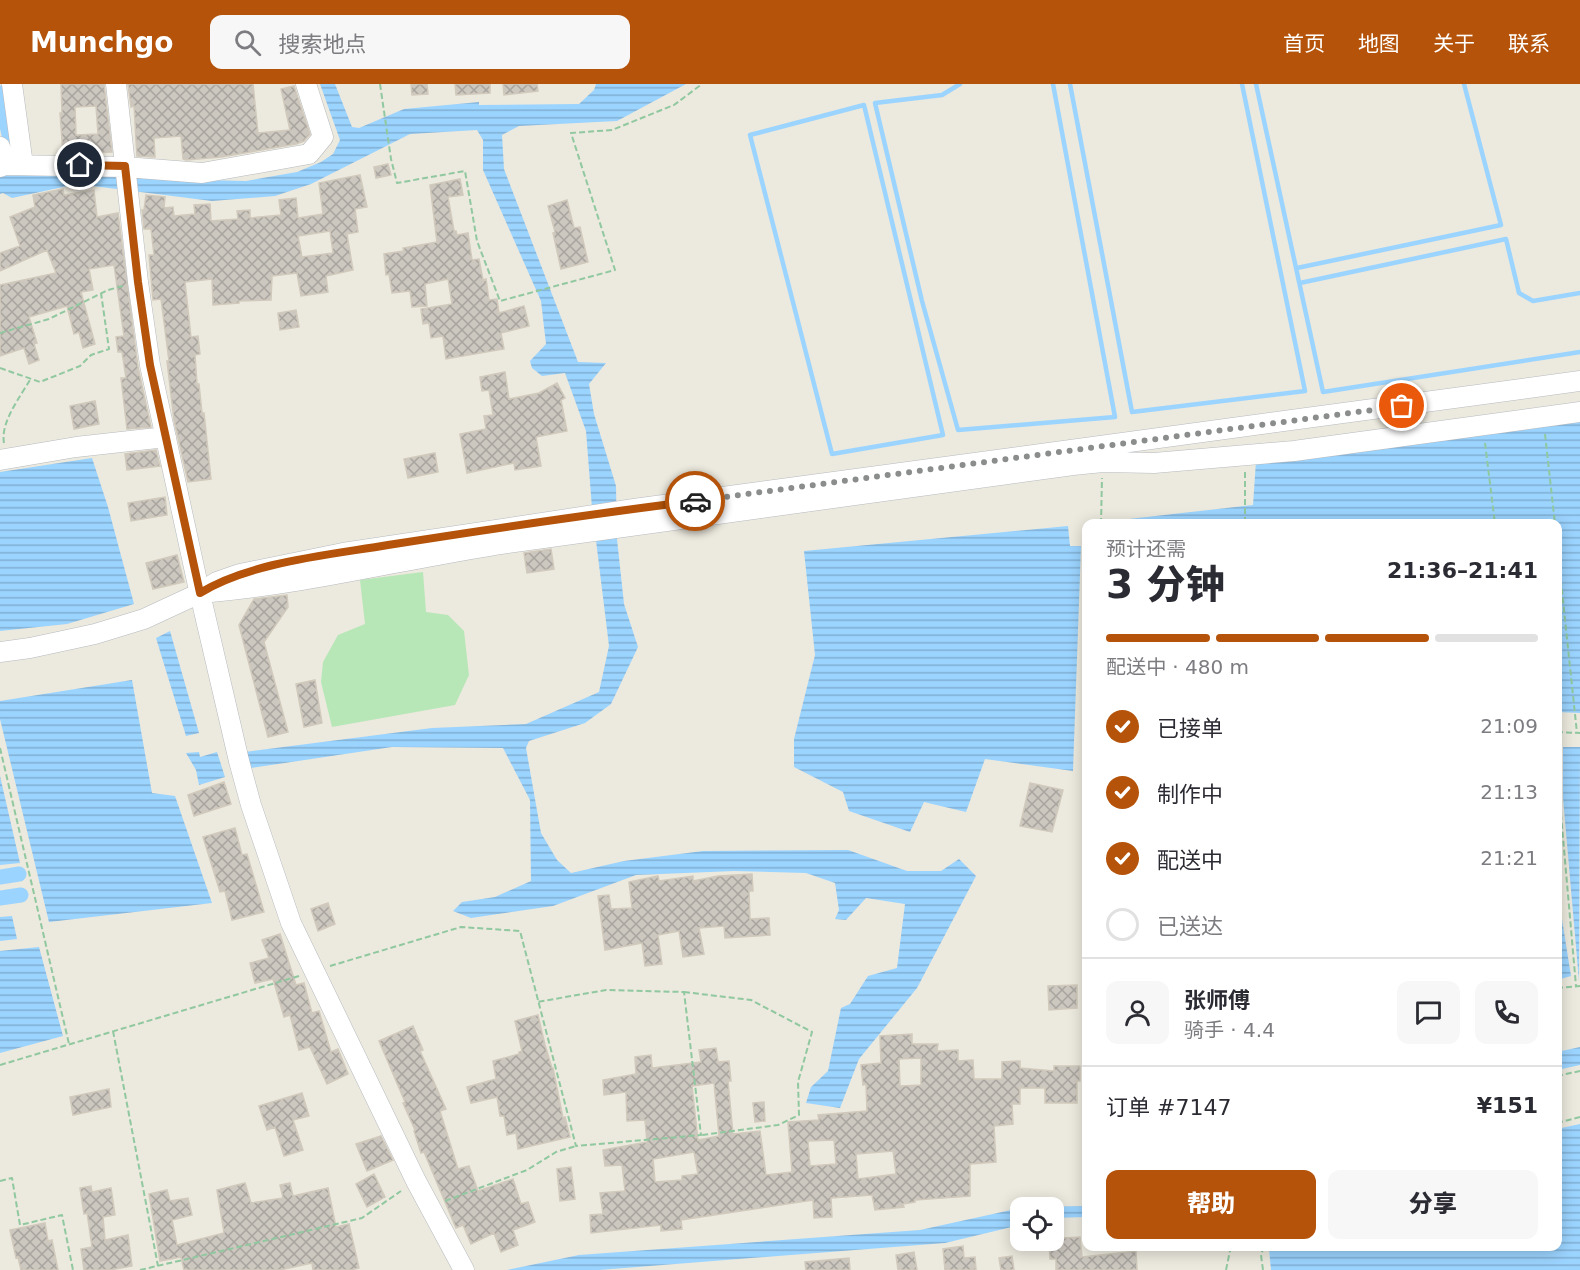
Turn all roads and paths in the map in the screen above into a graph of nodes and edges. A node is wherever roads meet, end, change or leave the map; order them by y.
1 (12, 84) edge
2 (116, 84) edge
3 (306, 84) edge
4 (380, 84) edge
5 (702, 84) edge
6 (7, 161) edge
7 (125, 166) junction
8 (138, 282) junction
9 (101, 293) junction
10 (0, 333) edge
11 (0, 368) edge
12 (31, 378) junction
13 (1580, 381) edge
14 (1580, 412) edge
15 (1543, 418) junction
16 (1483, 425) junction
17 (1, 435) edge
18 (166, 437) junction
19 (1245, 456) junction
20 (3, 460) edge
21 (1103, 462) junction
22 (1101, 519) edge
23 (1245, 519) edge
24 (1493, 519) edge
25 (1554, 519) edge
26 (1562, 589) edge
27 (200, 593) junction
28 (1564, 607) joint
29 (0, 652) edge
30 (1562, 732) edge
31 (1579, 733) edge
32 (0, 748) edge
33 (1562, 821) edge
34 (314, 971) junction
35 (1578, 986) edge
36 (1562, 988) edge
37 (684, 992) junction
38 (537, 1002) junction
39 (114, 1031) junction
40 (69, 1044) junction
41 (0, 1065) edge
42 (1580, 1071) edge
43 (1562, 1075) edge
44 (1580, 1117) edge
45 (1562, 1122) edge
46 (701, 1135) junction
47 (576, 1146) junction
48 (0, 1181) edge
49 (416, 1181) junction
50 (431, 1206) junction
51 (1230, 1251) edge
52 (1262, 1251) edge
53 (158, 1266) junction
54 (73, 1270) edge
55 (140, 1270) edge
56 (464, 1270) edge
57 (1226, 1270) edge
58 (1263, 1270) edge

1 - 6 street
2 - 7 street
3 - 7 street
4 - 5 path
6 - 7 street
7 - 8 street
8 - 9 path
8 - 18 street
9 - 10 path
9 - 12 path
11 - 12 path
12 - 17 path
13 - 27 street
14 - 15 street
15 - 16 street
15 - 25 path
16 - 19 street
16 - 24 path
17 - 20 path
18 - 20 street
18 - 27 street
19 - 21 street
19 - 23 path
21 - 22 path
21 - 27 street
26 - 28 path
27 - 29 street
27 - 34 street
28 - 31 path
30 - 31 path
32 - 40 path
33 - 35 path
34 - 38 path
34 - 39 path
34 - 49 street
35 - 36 path
37 - 38 path
37 - 46 path
37 - 46 path
38 - 47 path
39 - 40 path
39 - 53 path
40 - 41 path
42 - 43 path
44 - 45 path
46 - 47 path
47 - 50 path
48 - 54 path
49 - 50 street
49 - 53 path
50 - 56 street
51 - 57 path
52 - 58 path
53 - 55 path

